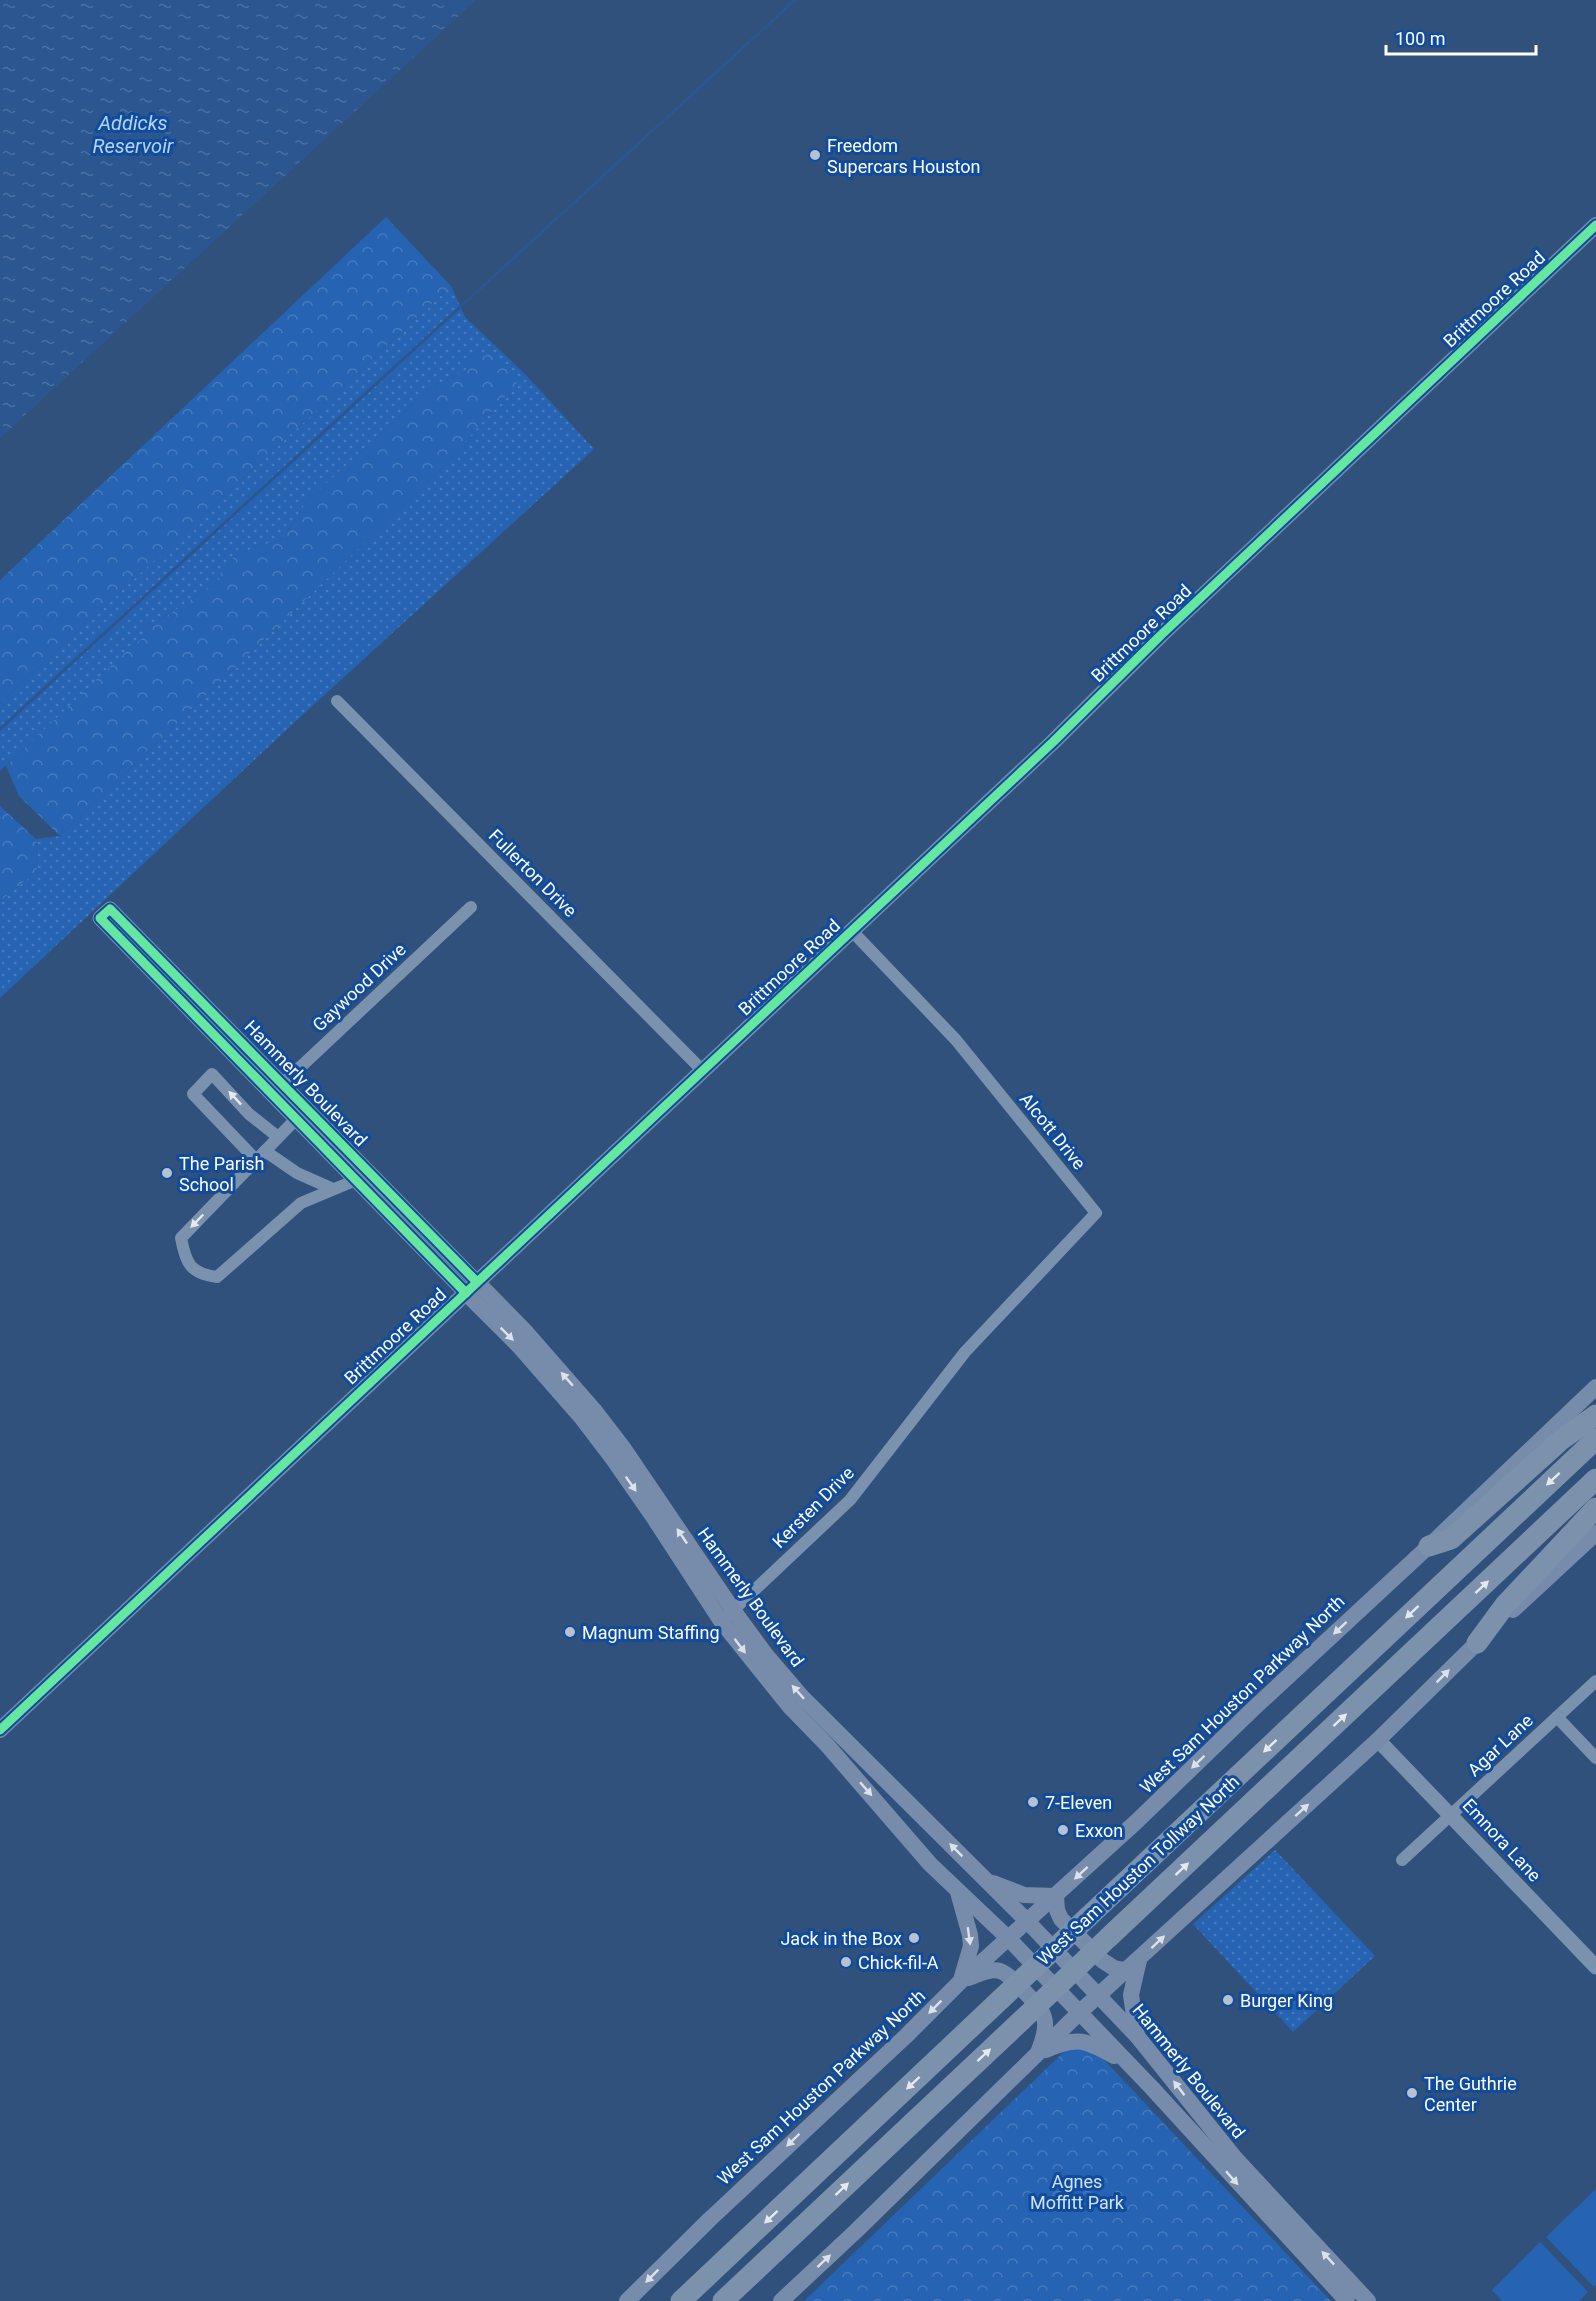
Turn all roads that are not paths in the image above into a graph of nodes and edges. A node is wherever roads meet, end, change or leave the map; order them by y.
1 (1596, 225) edge
2 (337, 701) dead end
3 (471, 907) dead end
4 (105, 914) dead end
5 (852, 931) junction
6 (703, 1071) junction
7 (278, 1088) junction
8 (297, 1118) junction
9 (278, 1137) junction
10 (260, 1156) junction
11 (348, 1161) junction
12 (297, 1173) junction
13 (356, 1180) junction
14 (333, 1189) junction
15 (311, 1198) junction
16 (471, 1288) junction
17 (966, 1352) joint
18 (1596, 1387) edge
19 (1596, 1414) edge
20 (1596, 1438) edge
21 (1596, 1479) edge
22 (1596, 1508) edge
23 (1596, 1533) edge
24 (1430, 1546) junction
25 (727, 1616) junction
26 (1477, 1643) junction
27 (1596, 1681) edge
28 (1557, 1717) junction
29 (0, 1730) edge
30 (1378, 1740) junction
31 (1596, 1758) edge
32 (1452, 1815) junction
33 (1402, 1860) dead end
34 (986, 1880) junction
35 (958, 1891) junction
36 (1056, 1896) junction
37 (1027, 1921) junction
38 (1008, 1938) junction
39 (1132, 1965) junction
40 (1596, 1967) edge
41 (961, 1981) junction
42 (1099, 1995) junction
43 (1080, 2012) junction
44 (1137, 2036) junction
45 (1037, 2054) junction
46 (1130, 2064) junction
47 (627, 2301) edge
48 (681, 2301) edge
49 (723, 2301) edge
50 (781, 2301) edge
51 (1347, 2301) edge
52 (1368, 2301) edge

1 - 5 main road, Brittmoore Road
2 - 6 street, Fullerton Drive
3 - 7 street, Gaywood Drive
4 - 7 street, Hammerly Boulevard
5 - 6 main road, Brittmoore Road
5 - 17 street, Alcott Drive
6 - 16 main road, Brittmoore Road
7 - 8 street, Hammerly Boulevard
7 - 11 street, Hammerly Boulevard
8 - 9 street
8 - 11 street, Hammerly Boulevard
9 - 10 street
9 -> 10 street
10 - 12 street
10 -> 15 street
11 - 13 street, Hammerly Boulevard
11 - 16 street, Hammerly Boulevard
12 - 14 street
12 - 15 street
13 - 14 street
13 - 16 street, Hammerly Boulevard
14 - 15 street
16 - 25 main road, Hammerly Boulevard
16 - 29 main road, Brittmoore Road
17 - 25 street, Kersten Drive
18 - 24 main road, West Sam Houston Parkway North
19 - 24 highway
20 -> 48 highway, West Sam Houston Tollway North, bridge
49 -> 21 highway, West Sam Houston Tollway North, bridge
22 - 26 highway
23 - 26 main road
24 -> 36 main road, West Sam Houston Parkway North
34 -> 25 main road, Hammerly Boulevard
25 -> 35 main road, Hammerly Boulevard
30 -> 26 main road
27 - 28 street, Agar Lane
28 - 31 street
28 - 32 street, Agar Lane
30 - 32 street, Emnora Lane
39 -> 30 main road
32 - 33 street, Agar Lane
32 - 40 street, Emnora Lane
34 - 36 main road
34 - 37 main road, Hammerly Boulevard
35 - 38 main road, Hammerly Boulevard
35 -> 41 main road
36 - 37 main road, West Sam Houston Parkway North
36 - 39 main road
37 - 38 main road, West Sam Houston Parkway North
37 - 42 main road, Hammerly Boulevard
38 - 41 main road, West Sam Houston Parkway North
38 - 43 main road, Hammerly Boulevard
39 - 42 main road
39 - 44 main road
41 - 45 main road
41 -> 47 main road, West Sam Houston Parkway North
42 - 43 main road
42 - 44 main road, Hammerly Boulevard
43 - 45 main road
43 - 46 main road, Hammerly Boulevard
52 -> 44 main road, Hammerly Boulevard
45 - 46 main road
50 -> 45 main road
46 -> 51 main road, Hammerly Boulevard

